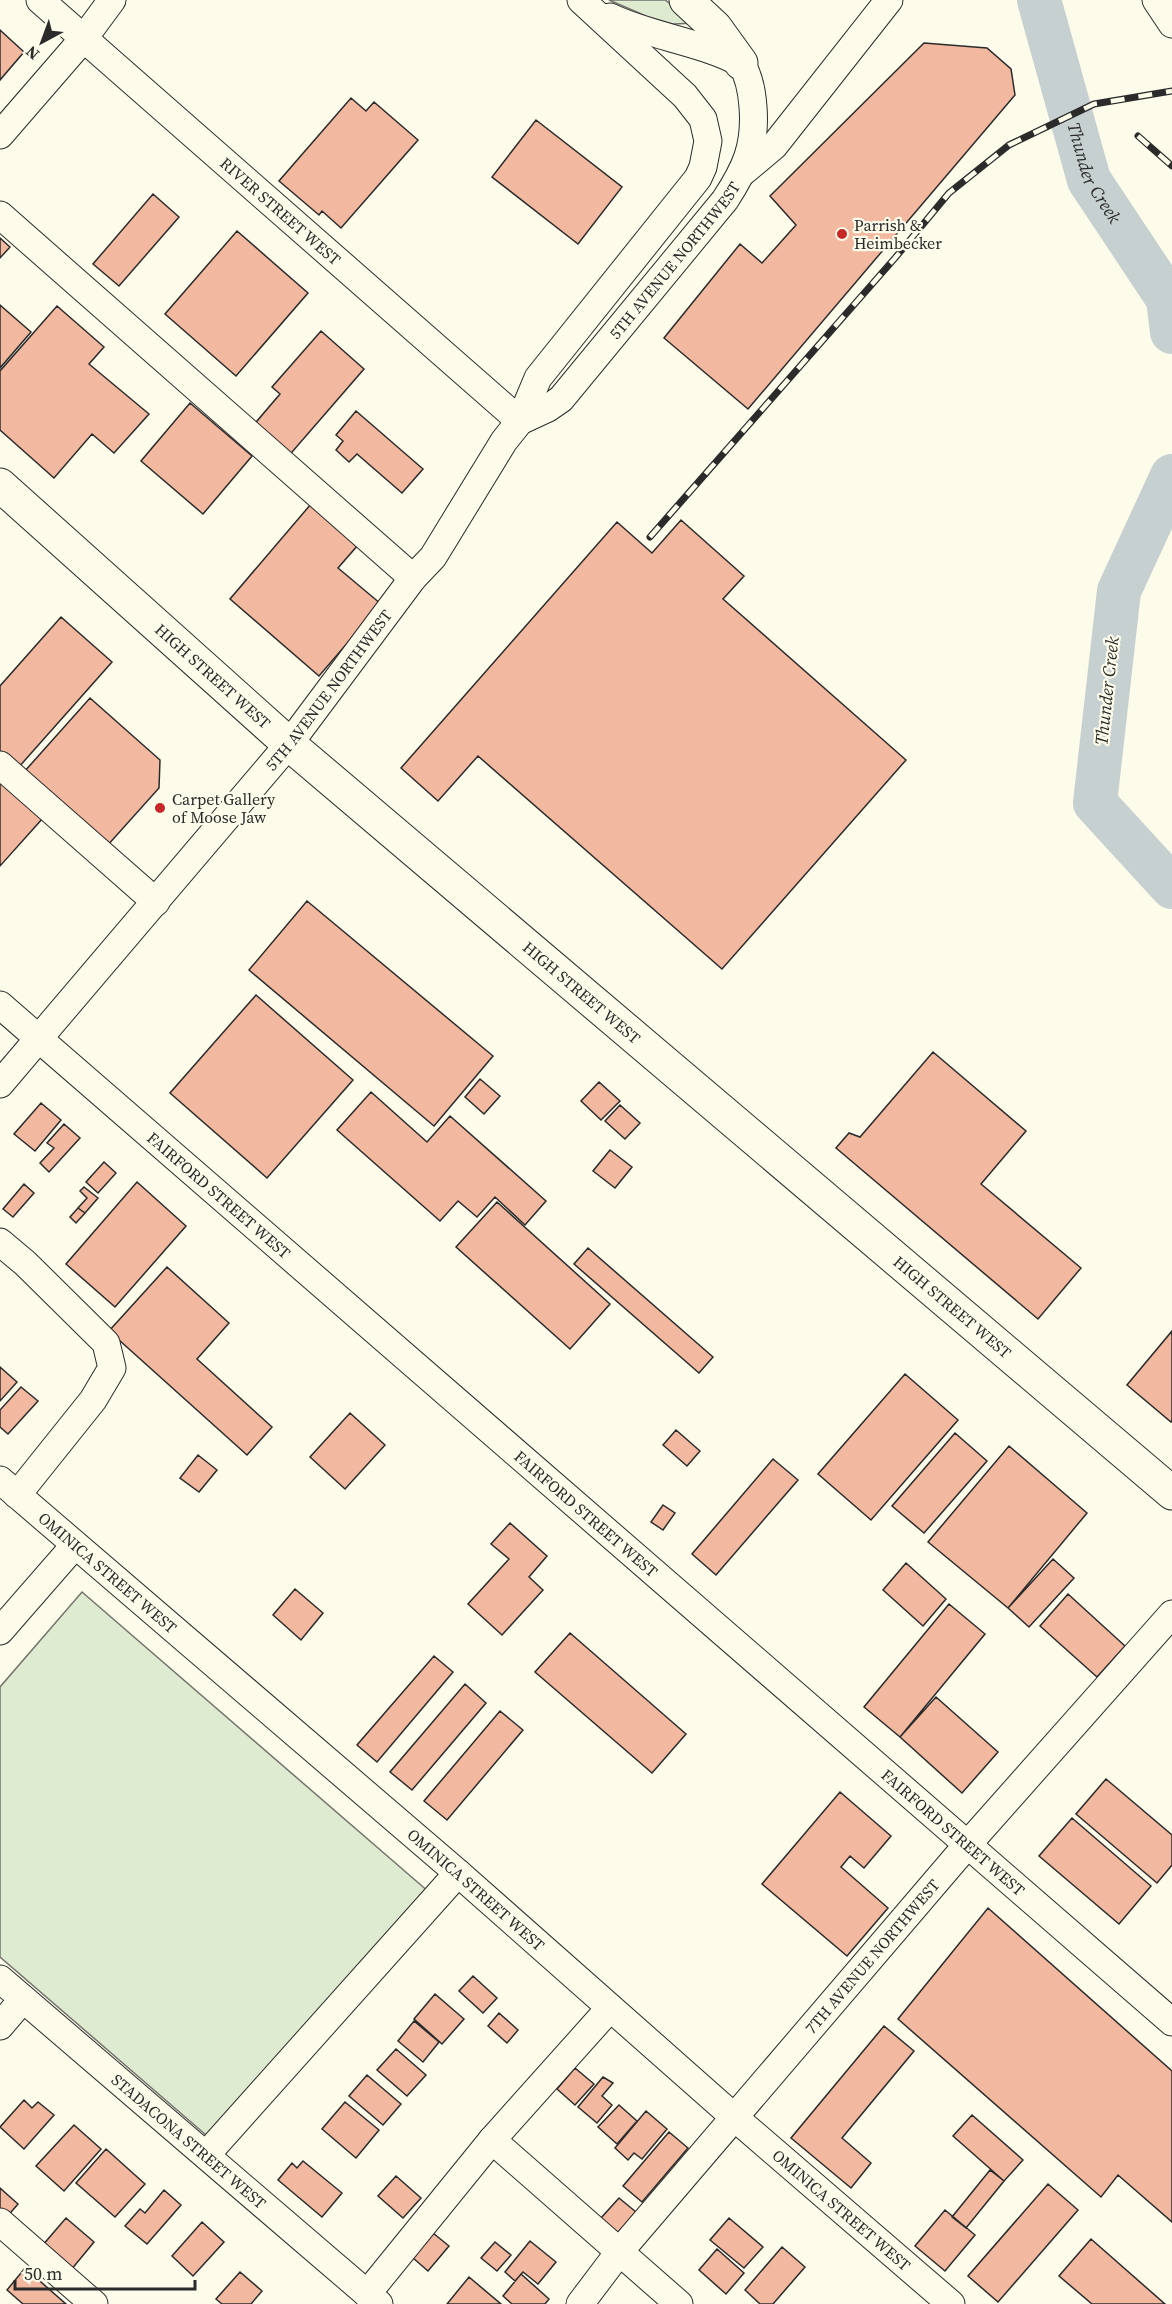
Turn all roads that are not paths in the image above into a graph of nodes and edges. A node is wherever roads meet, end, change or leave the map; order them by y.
1 (40, 0) edge
2 (112, 0) edge
3 (581, 0) edge
4 (686, 0) edge
5 (889, 0) edge
6 (1156, 0) edge
7 (1172, 24) edge
8 (84, 38) junction
9 (741, 63) junction
10 (0, 135) edge
11 (741, 174) junction
12 (0, 215) edge
13 (520, 421) junction
14 (0, 485) edge
15 (413, 578) junction
16 (289, 744) junction
17 (0, 765) edge
18 (156, 902) junction
19 (0, 1005) edge
20 (39, 1039) junction
21 (0, 1084) edge
22 (0, 1242) edge
23 (8, 1488) edge
24 (1172, 1493) edge
25 (75, 1545) junction
26 (1172, 1614) edge
27 (0, 1630) edge
28 (968, 1844) junction
29 (458, 1873) junction
30 (0, 1979) edge
31 (23, 1999) junction
32 (610, 2007) junction
33 (1172, 2022) edge
34 (0, 2026) edge
35 (734, 2117) junction
36 (492, 2140) junction
37 (206, 2155) junction
38 (0, 2222) edge
39 (620, 2251) junction
40 (373, 2299) edge
41 (94, 2304) edge
42 (580, 2304) edge
43 (679, 2304) edge
44 (951, 2304) edge

1 - 8 street, RIVER STREET WEST
2 - 8 street
3 - 9 street
3 - 13 street, 5TH AVENUE NORTHWEST
4 - 9 main road
5 - 11 street
6 - 7 street
8 - 10 street
8 - 13 street, RIVER STREET WEST
9 - 11 street, 5TH AVENUE NORTHWEST
11 - 13 street, 5TH AVENUE NORTHWEST
12 - 15 street
13 - 15 street, 5TH AVENUE NORTHWEST
14 - 16 main road, HIGH STREET WEST
15 - 16 street, 5TH AVENUE NORTHWEST
16 - 18 street, 5TH AVENUE NORTHWEST
16 - 24 main road, HIGH STREET WEST
17 - 18 street
18 - 20 street, 5TH AVENUE NORTHWEST
19 - 20 street, FAIRFORD STREET WEST
20 - 21 street, 5TH AVENUE NORTHWEST
20 - 28 street, FAIRFORD STREET WEST
22 - 23 street
23 - 25 street, OMINICA STREET WEST
25 - 27 street
25 - 29 street, OMINICA STREET WEST
26 - 28 street, 7TH AVENUE NORTHWEST
28 - 33 street, FAIRFORD STREET WEST
28 - 35 street, 7TH AVENUE NORTHWEST
29 - 32 street, OMINICA STREET WEST
29 - 37 street
30 - 31 street, STADACONA STREET WEST
31 - 34 street
31 - 37 street, STADACONA STREET WEST
32 - 35 street, OMINICA STREET WEST
32 - 36 street
35 - 39 street, 7TH AVENUE NORTHWEST
35 - 44 street, OMINICA STREET WEST
36 - 39 street
36 - 40 street
37 - 40 street, STADACONA STREET WEST
38 - 41 street
39 - 42 street, 7TH AVENUE NORTHWEST
39 - 43 street

